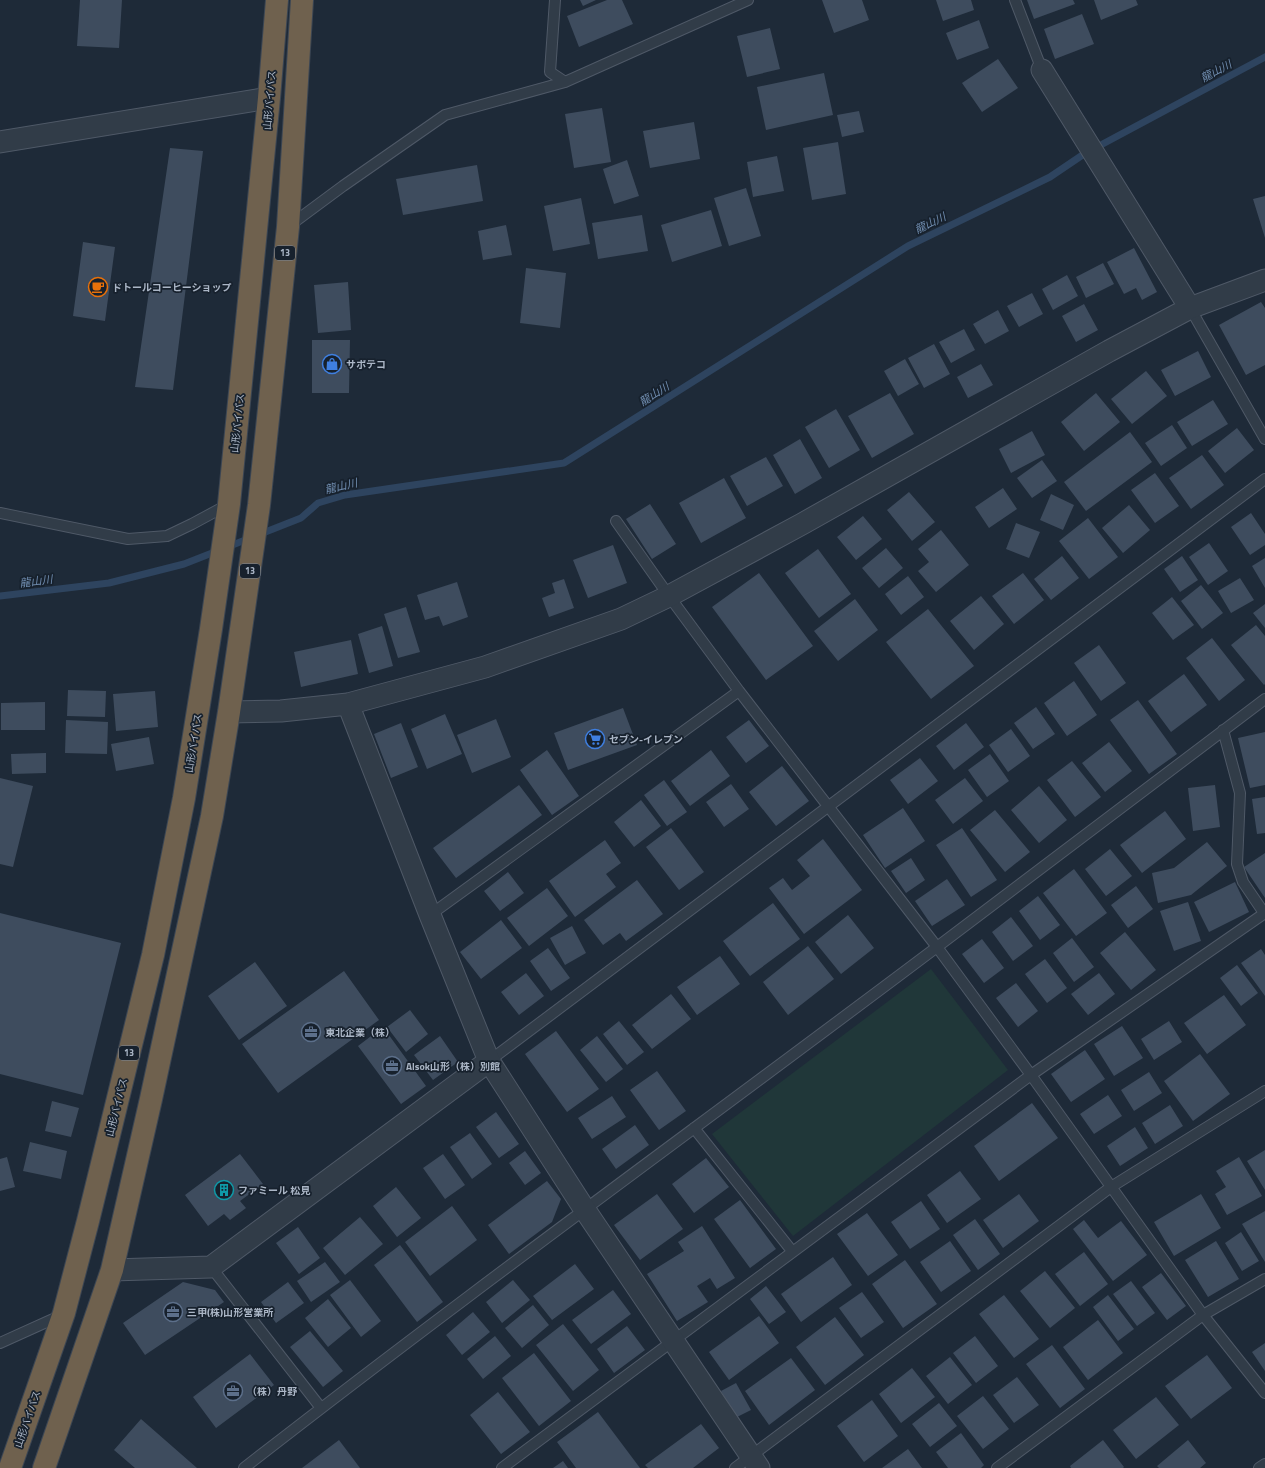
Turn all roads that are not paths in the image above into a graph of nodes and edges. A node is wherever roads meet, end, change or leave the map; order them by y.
1 (277, 0) edge
2 (302, 0) edge
3 (555, 0) edge
4 (748, 0) edge
5 (1015, 0) edge
6 (1042, 70) joint
7 (565, 82) junction
8 (269, 98) junction
9 (0, 142) edge
10 (288, 227) junction
11 (1265, 280) edge
12 (1190, 308) junction
13 (1265, 439) edge
14 (1265, 479) edge
15 (229, 504) junction
16 (0, 513) edge
17 (616, 520) dead end
18 (669, 596) junction
19 (739, 691) junction
20 (1265, 699) edge
21 (348, 704) junction
22 (229, 712) junction
23 (1223, 730) junction
24 (829, 806) junction
25 (1264, 913) edge
26 (430, 916) junction
27 (937, 947) junction
28 (489, 1061) junction
29 (1031, 1075) junction
30 (1265, 1091) edge
31 (694, 1128) junction
32 (1111, 1187) junction
33 (585, 1210) junction
34 (792, 1251) junction
35 (211, 1267) junction
36 (112, 1270) junction
37 (1265, 1279) edge
38 (64, 1313) junction
39 (1203, 1315) junction
40 (672, 1341) junction
41 (0, 1343) edge
42 (1265, 1393) edge
43 (321, 1408) junction
44 (748, 1464) edge
45 (1265, 1464) edge
46 (10, 1468) edge
47 (44, 1468) edge
48 (244, 1468) edge
49 (502, 1468) edge
50 (997, 1468) edge
51 (1259, 1468) edge

1 - 8 highway, 山形バイパス / 13
2 - 10 highway, 13
3 - 7 lane
4 - 7 lane
5 - 6 lane
6 - 12 street
7 - 10 lane
8 - 9 street
8 - 15 highway, 山形バイパス / 13
10 - 22 highway, 13
11 - 12 street
12 - 13 lane
12 - 18 street
14 - 24 lane
15 - 16 lane
15 - 38 highway, 山形バイパス / 13
17 - 18 lane
18 - 19 lane
18 - 21 street
19 - 24 lane
19 - 26 lane
20 - 23 lane
21 - 22 street
21 - 26 street
22 - 36 highway, 13
23 - 25 lane
23 - 27 lane
24 - 27 lane
24 - 28 lane
25 - 29 lane
26 - 28 street
27 - 29 lane
27 - 31 lane
28 - 33 street
28 - 35 street
29 - 32 lane
29 - 34 lane
30 - 32 lane
31 - 33 lane
31 - 34 lane
32 - 39 lane
32 - 44 lane
33 - 40 street
33 - 43 lane
34 - 40 lane
35 - 36 street
35 - 43 lane
36 - 47 highway, 13
37 - 39 lane
38 - 41 lane
38 - 46 highway, 山形バイパス / 13
39 - 42 lane
39 - 50 lane
40 - 44 street
40 - 49 lane
43 - 48 lane
45 - 51 lane

